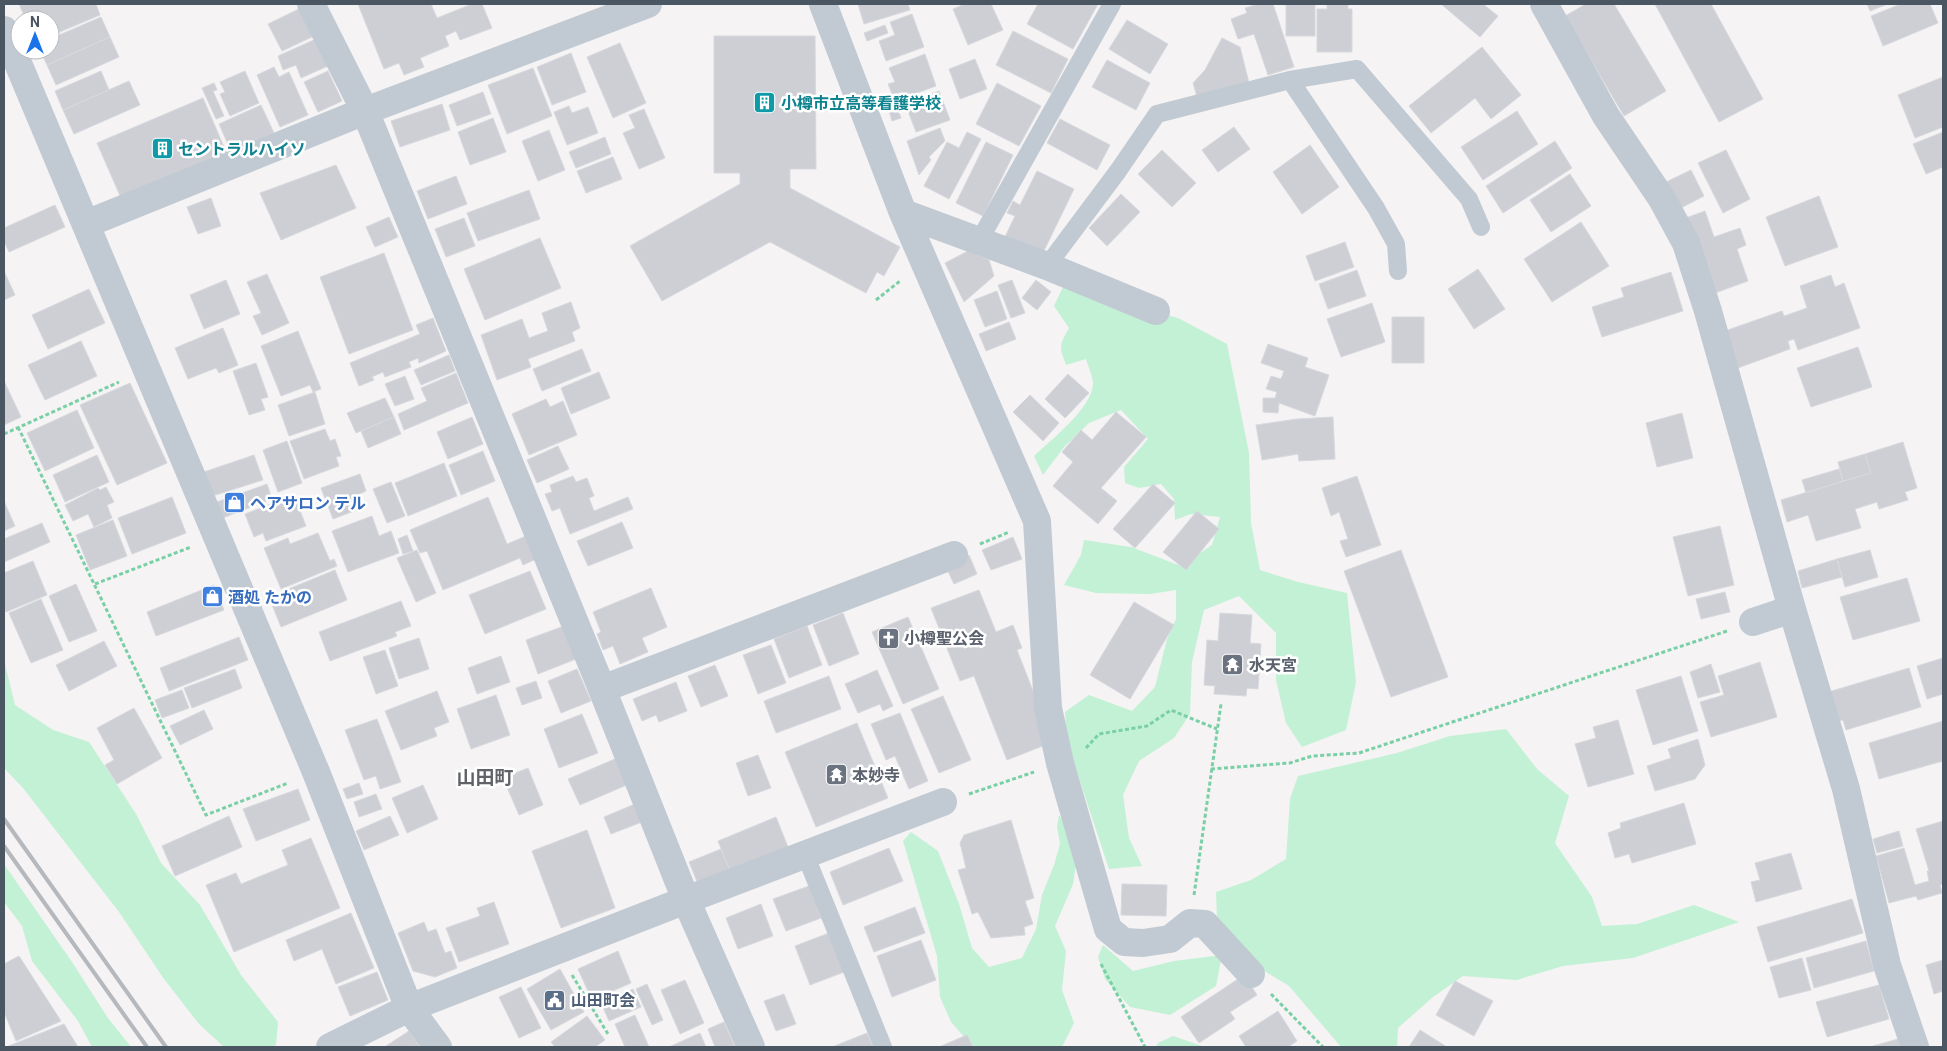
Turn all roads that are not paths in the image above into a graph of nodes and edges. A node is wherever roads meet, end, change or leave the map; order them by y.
1 (311, 4) edge
2 (648, 4) edge
3 (823, 4) edge
4 (1112, 4) edge
5 (1544, 4) edge
6 (4, 30) edge
7 (1290, 80) junction
8 (365, 111) junction
9 (903, 212) junction
10 (86, 224) junction
11 (1481, 227) dead end
12 (979, 241) junction
13 (1046, 266) junction
14 (1398, 271) dead end
15 (1156, 311) dead end
16 (954, 555) road end
17 (1792, 609) junction
18 (1754, 622) road end
19 (602, 689) junction
20 (943, 802) road end
21 (805, 854) junction
22 (686, 900) junction
23 (1251, 974) road end
24 (409, 1008) junction
25 (330, 1047) edge
26 (438, 1047) edge
27 (751, 1047) edge
28 (883, 1047) edge
29 (1914, 1047) edge

1 - 8 street
2 - 8 street
3 - 9 street
4 - 12 lane
5 - 17 street
6 - 10 street
7 - 11 lane
7 - 13 lane
7 - 14 lane
8 - 10 street
8 - 19 street
9 - 12 street
9 - 23 street
10 - 24 street
12 - 13 street
13 - 15 street
16 - 19 street
17 - 18 street
17 - 29 street
19 - 22 street
20 - 21 street
21 - 22 street
21 - 28 lane
22 - 24 street
22 - 27 street
24 - 25 street
24 - 26 street

